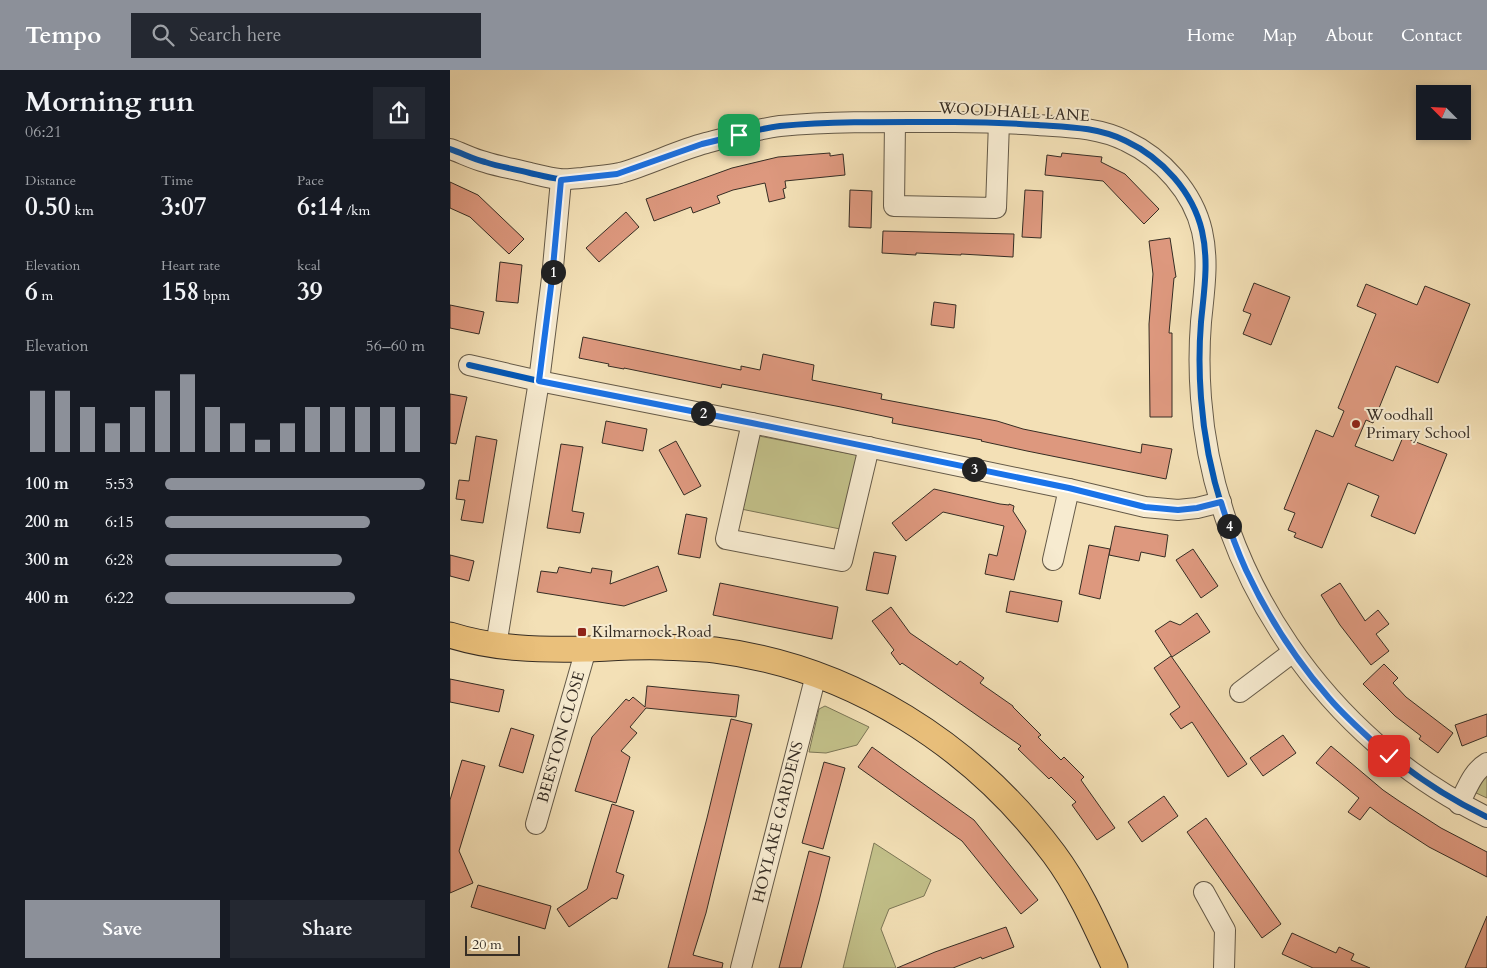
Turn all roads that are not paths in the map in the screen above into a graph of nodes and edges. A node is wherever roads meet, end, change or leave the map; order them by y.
1 (895, 122) junction
2 (999, 122) junction
3 (450, 149) edge
4 (561, 180) junction
5 (468, 365) dead end
6 (539, 381) junction
7 (752, 423) junction
8 (869, 447) junction
9 (1069, 488) junction
10 (1221, 502) junction
11 (1054, 560) dead end
12 (450, 635) edge
13 (496, 646) junction
14 (586, 649) junction
15 (1293, 652) junction
16 (816, 675) junction
17 (1240, 692) dead end
18 (1487, 763) edge
19 (1459, 804) junction
20 (1487, 817) edge
21 (536, 824) dead end
22 (1204, 892) dead end
23 (741, 968) edge
24 (1115, 968) edge
25 (1224, 968) edge

1 - 2 street, WOODHALL LANE
1 - 2 street
1 - 4 street, WOODHALL LANE
2 - 10 street, WOODHALL LANE
3 - 4 street, WOODHALL LANE
4 - 6 street
5 - 6 street
6 - 7 street
6 - 13 street
7 - 8 street
7 - 8 street
8 - 9 street
9 - 10 street
9 - 11 street
10 - 15 street, WOODHALL LANE
12 - 13 main road
13 - 14 main road
14 - 16 main road
14 - 21 street, BEESTON CLOSE
15 - 17 street
15 - 19 street, WOODHALL LANE
16 - 23 street, HOYLAKE GARDENS
16 - 24 main road
18 - 19 street
19 - 20 street, WOODHALL LANE
22 - 25 street

